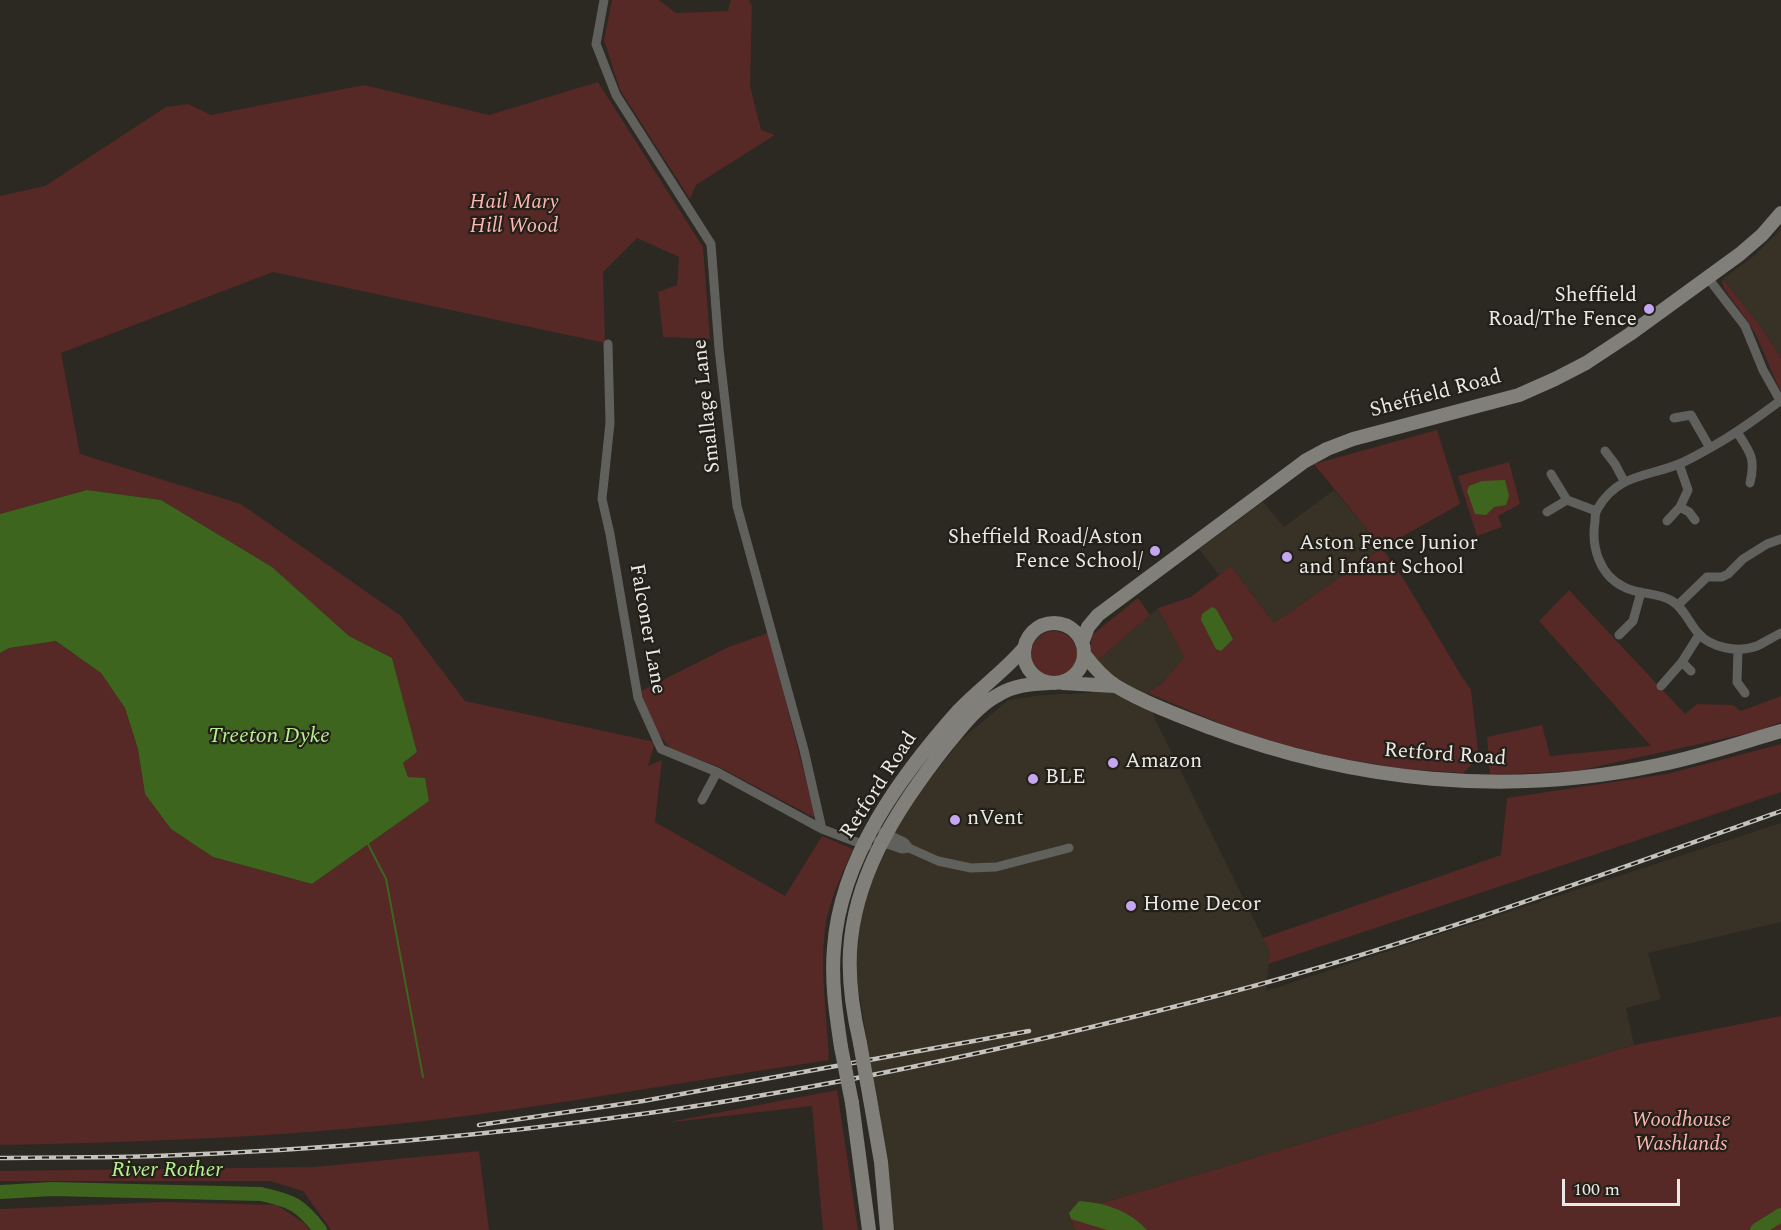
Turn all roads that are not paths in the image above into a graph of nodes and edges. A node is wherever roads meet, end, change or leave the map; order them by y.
1 (604, 0) edge
2 (1781, 213) edge
3 (1708, 278) junction
4 (608, 344) dead end
5 (1780, 402) edge
6 (1696, 405) dead end
7 (1691, 415) junction
8 (1674, 418) dead end
9 (1737, 432) junction
10 (1710, 448) junction
11 (1605, 452) dead end
12 (1679, 464) junction
13 (1754, 466) junction
14 (1764, 471) dead end
15 (1551, 474) dead end
16 (1624, 481) junction
17 (1750, 483) dead end
18 (1567, 501) junction
19 (1680, 507) junction
20 (1596, 511) junction
21 (1547, 512) dead end
22 (1695, 520) dead end
23 (1667, 521) dead end
24 (1781, 539) edge
25 (1641, 592) junction
26 (1678, 605) junction
27 (1098, 615) junction
28 (1063, 625) junction
29 (1781, 633) edge
30 (1619, 635) dead end
31 (1699, 635) junction
32 (1025, 647) junction
33 (1083, 648) junction
34 (1737, 650) junction
35 (1682, 662) junction
36 (1691, 671) dead end
37 (1055, 683) junction
38 (1116, 686) junction
39 (1661, 686) dead end
40 (1745, 693) dead end
41 (1781, 731) edge
42 (717, 772) junction
43 (702, 800) dead end
44 (822, 829) junction
45 (876, 841) junction
46 (1069, 848) dead end
47 (869, 1230) edge
48 (887, 1230) edge

1 - 44 street, Smallage Lane
2 - 3 main road, Sheffield Road
3 - 5 street
3 - 27 main road, Sheffield Road
4 - 42 street, Falconer Lane
5 - 9 street
6 - 7 street
7 - 8 street
7 - 10 street
9 - 10 street
9 - 13 street
10 - 12 street
11 - 16 street
12 - 16 street
12 - 19 street
13 - 14 street
13 - 17 street
15 - 18 street
16 - 20 street
18 - 20 street
18 - 21 street
19 - 22 street
19 - 23 street
20 - 25 street
24 - 26 street
25 - 26 street
25 - 30 street
26 - 31 street
27 - 28 main road, Sheffield Road
27 - 33 main road, Sheffield Road
28 - 32 main road
28 - 33 main road
29 - 34 street
31 - 34 street
31 - 35 street
32 - 37 main road
32 - 45 main road, Retford Road
33 - 37 main road
33 - 38 main road, Retford Road
34 - 40 street
35 - 36 street
35 - 39 street
37 - 38 main road, Retford Road
37 - 45 main road, Retford Road
38 - 41 main road, Retford Road
42 - 43 street
42 - 44 street, Falconer Lane
44 - 45 street, Falconer Lane
45 - 46 street, Falconer Lane
45 - 47 main road, Retford Road, bridge
45 - 48 main road, Retford Road, bridge

